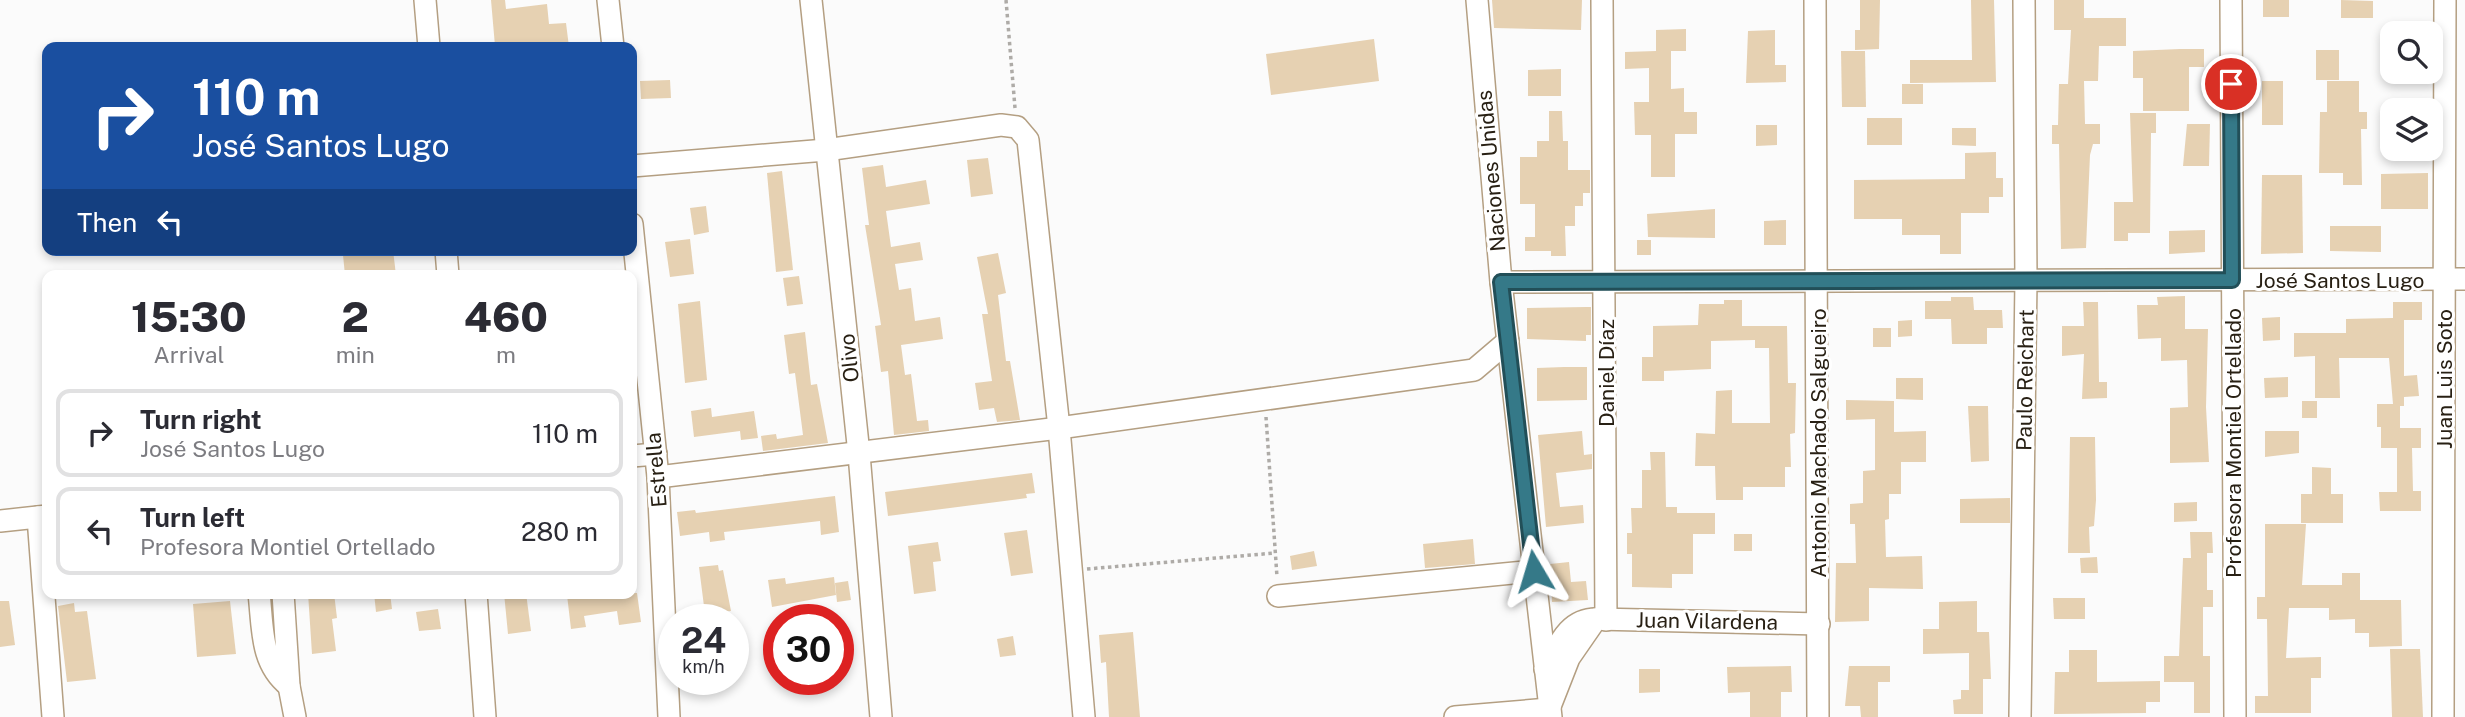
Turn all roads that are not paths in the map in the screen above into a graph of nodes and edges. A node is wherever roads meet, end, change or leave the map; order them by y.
1 (425, 0) edge
2 (608, 0) edge
3 (811, 0) edge
4 (1478, 0) edge
5 (1602, 0) edge
6 (1815, 0) edge
7 (2024, 0) edge
8 (2231, 0) edge
9 (2445, 0) edge
10 (429, 42) edge
11 (612, 42) edge
12 (826, 150) junction
13 (637, 166) edge
14 (637, 271) edge
15 (1817, 279) junction
16 (2455, 279) edge
17 (2026, 280) junction
18 (2232, 280) junction
19 (1605, 281) junction
20 (1501, 282) junction
21 (1508, 341) junction
22 (1059, 428) junction
23 (656, 454) junction
24 (859, 454) junction
25 (637, 456) edge
26 (658, 477) junction
27 (42, 517) edge
28 (0, 521) edge
29 (1534, 571) junction
30 (1278, 596) road end
31 (47, 599) edge
32 (260, 599) edge
33 (283, 599) edge
34 (476, 599) edge
35 (1601, 620) junction
36 (1819, 624) junction
37 (1545, 669) junction
38 (289, 686) junction
39 (1550, 713) edge
40 (53, 717) edge
41 (295, 717) edge
42 (485, 717) edge
43 (669, 717) edge
44 (881, 717) edge
45 (1084, 717) edge
46 (1455, 717) edge
47 (1818, 717) edge
48 (2020, 717) edge
49 (2235, 717) edge
50 (2443, 717) edge

1 - 10 street
2 - 11 street
3 - 12 street, Olivo
4 - 20 street, Naciones Unidas
5 - 19 street, Daniel Díaz
6 - 15 street, Antonio Machado Salgueiro
7 - 17 street, Paulo Reichart
8 - 18 street, Profesora Montiel Ortellado
9 - 16 street, Juan Luis Soto
12 - 13 street
12 - 22 street
12 - 24 street, Olivo
14 - 23 street, Estrella
15 - 17 street, José Santos Lugo
15 - 19 street, José Santos Lugo
15 - 36 street, Antonio Machado Salgueiro
16 - 18 street, José Santos Lugo
16 - 50 street, Juan Luis Soto
17 - 18 street, José Santos Lugo
17 - 48 street, Paulo Reichart
18 - 49 street, Profesora Montiel Ortellado
19 - 20 street, José Santos Lugo
19 - 35 street, Daniel Díaz
20 - 21 street, Naciones Unidas
21 - 22 street
21 - 29 street, Naciones Unidas
22 - 24 street
22 - 45 street
23 - 25 street
23 - 26 street, Estrella
24 - 26 street
24 - 44 street, Olivo
26 - 43 street, Estrella
27 - 28 street
29 - 30 street
29 - 37 street, Naciones Unidas
31 - 40 street
32 - 38 street
33 - 38 street
34 - 42 street
35 - 36 street, Juan Vilardena
35 - 37 street, Juan Vilardena
35 - 39 street
36 - 47 street, Antonio Machado Salgueiro
37 - 39 street, Naciones Unidas
38 - 41 street
39 - 46 street

